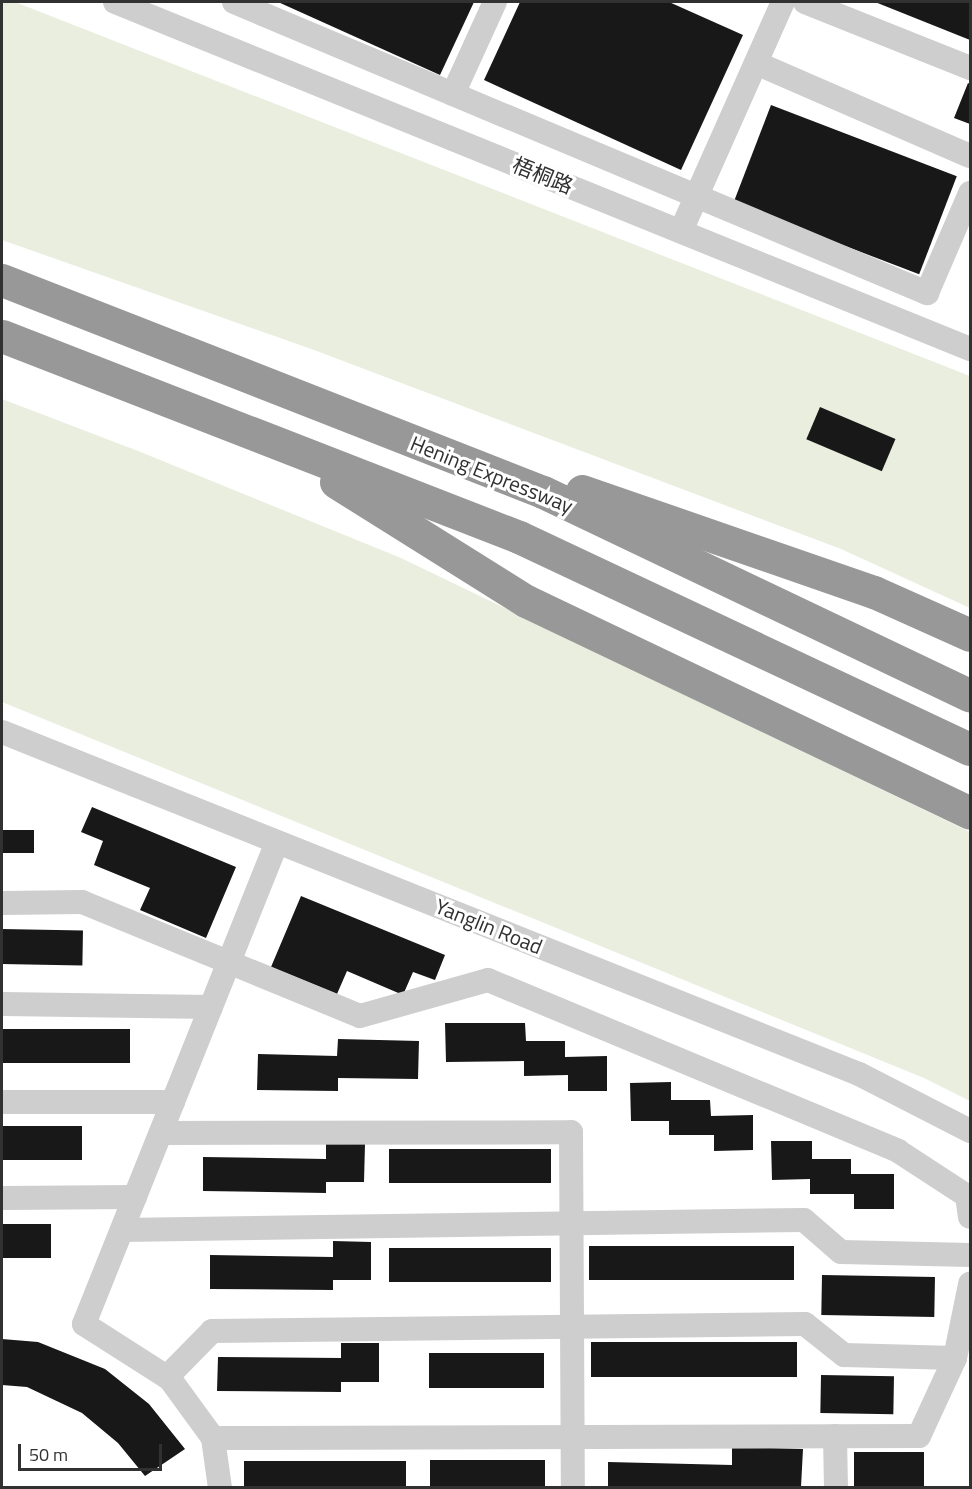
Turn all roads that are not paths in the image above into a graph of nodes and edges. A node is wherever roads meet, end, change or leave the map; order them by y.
1 (115, 2) edge
2 (234, 2) edge
3 (495, 2) edge
4 (783, 2) edge
5 (805, 2) edge
6 (756, 63) junction
7 (970, 68) edge
8 (453, 94) junction
9 (970, 156) edge
10 (970, 193) edge
11 (697, 196) junction
12 (681, 231) junction
13 (2, 280) edge
14 (2, 336) edge
15 (970, 349) edge
16 (294, 395) junction
17 (269, 440) junction
18 (970, 636) edge
19 (970, 696) edge
20 (2, 732) edge
21 (970, 749) edge
22 (970, 813) edge
23 (278, 842) junction
24 (2, 903) edge
25 (229, 964) junction
26 (2, 1004) edge
27 (211, 1007) junction
28 (2, 1102) edge
29 (173, 1102) junction
30 (970, 1131) edge
31 (161, 1133) junction
32 (135, 1197) junction
33 (2, 1198) edge
34 (970, 1217) edge
35 (571, 1223) junction
36 (122, 1230) junction
37 (970, 1255) edge
38 (970, 1284) edge
39 (572, 1327) junction
40 (955, 1358) junction
41 (167, 1377) junction
42 (835, 1436) junction
43 (573, 1437) junction
44 (213, 1438) junction
45 (220, 1488) edge
46 (573, 1488) edge
47 (836, 1488) edge

1 - 12 street, 梧桐路
2 - 8 street
3 - 8 street
4 - 6 street
5 - 7 street
6 - 9 street
6 - 11 street
8 - 11 street
10 - 11 street
11 - 12 street
12 - 15 street, 梧桐路
13 - 16 highway, Hening Expressway
14 - 17 highway
16 - 18 highway
16 - 19 highway, Hening Expressway
17 - 21 highway
17 - 22 highway
20 - 23 street, Yanglin Road
23 - 25 street
23 - 30 street, Yanglin Road
24 - 25 street
25 - 27 street
25 - 34 street
26 - 27 street
27 - 29 street
28 - 29 street
29 - 31 street
31 - 32 street
31 - 35 street
32 - 33 street
32 - 36 street
35 - 36 street
35 - 37 street
35 - 39 street
36 - 41 street
38 - 40 street
39 - 40 street
39 - 41 street
39 - 43 street
40 - 42 street
41 - 44 street
42 - 43 street
42 - 47 street
43 - 44 street
43 - 46 street
44 - 45 street

